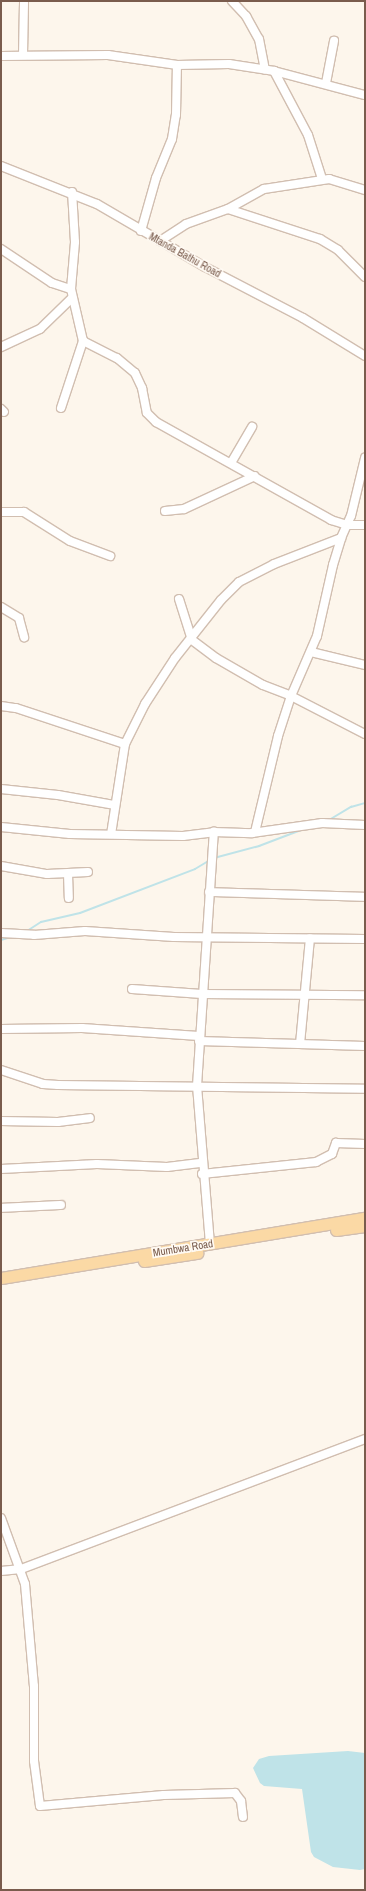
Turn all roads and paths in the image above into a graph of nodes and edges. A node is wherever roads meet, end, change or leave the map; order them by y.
1 (24, 1) edge
2 (235, 2) edge
3 (334, 41) dead end
4 (23, 55) junction
5 (1, 56) edge
6 (177, 65) junction
7 (265, 69) junction
8 (274, 71) junction
9 (326, 83) junction
10 (365, 95) edge
11 (1, 166) edge
12 (322, 179) junction
13 (365, 190) edge
14 (72, 192) junction
15 (228, 209) junction
16 (141, 230) junction
17 (160, 241) junction
18 (1, 248) edge
19 (365, 277) edge
20 (72, 294) junction
21 (83, 341) junction
22 (1, 347) edge
23 (365, 356) edge
24 (61, 408) dead end
25 (252, 427) dead end
26 (365, 458) edge
27 (231, 463) junction
28 (255, 476) junction
29 (164, 511) dead end
30 (1, 512) edge
31 (347, 525) junction
32 (365, 525) edge
33 (341, 538) junction
34 (110, 556) dead end
35 (179, 599) dead end
36 (1, 607) edge
37 (24, 637) dead end
38 (192, 640) junction
39 (312, 652) junction
40 (365, 665) edge
41 (292, 696) junction
42 (1, 706) edge
43 (365, 734) edge
44 (125, 744) junction
45 (1, 789) edge
46 (115, 805) junction
47 (365, 825) edge
48 (1, 827) edge
49 (214, 832) junction
50 (255, 832) junction
51 (112, 834) junction
52 (1, 866) edge
53 (88, 872) dead end
54 (68, 874) junction
55 (209, 892) junction
56 (365, 897) edge
57 (70, 898) dead end
58 (1, 933) edge
59 (206, 937) junction
60 (310, 938) junction
61 (365, 939) edge
62 (132, 989) dead end
63 (202, 994) junction
64 (304, 996) junction
65 (365, 996) edge
66 (1, 1029) edge
67 (199, 1039) junction
68 (300, 1044) junction
69 (365, 1046) edge
70 (1, 1070) edge
71 (197, 1086) junction
72 (365, 1089) edge
73 (90, 1118) dead end
74 (1, 1121) edge
75 (365, 1144) edge
76 (202, 1163) junction
77 (1, 1169) edge
78 (202, 1174) junction
79 (61, 1205) dead end
80 (1, 1208) edge
81 (365, 1218) edge
82 (365, 1226) edge
83 (210, 1244) junction
84 (1, 1278) edge
85 (1, 1284) edge
86 (365, 1439) edge
87 (1, 1518) edge
88 (21, 1570) junction
89 (1, 1572) edge
90 (242, 1817) dead end

1 - 4 street
2 - 7 street
3 - 9 street
4 - 5 street
4 - 6 street
6 - 7 street
6 - 16 street
7 - 8 street
8 - 9 street
8 - 12 street
9 - 10 street
11 - 14 street, Mtanda Bathu Road
12 - 13 street
12 - 15 street
14 - 16 street, Mtanda Bathu Road
14 - 20 street
15 - 17 street
15 - 19 street
16 - 17 street, Mtanda Bathu Road
17 - 23 street, Mtanda Bathu Road
18 - 20 street
20 - 21 street
20 - 22 street
21 - 24 street
21 - 27 street
25 - 27 street
26 - 31 street
27 - 28 street
28 - 29 street
28 - 31 street
30 - 34 street
31 - 32 street
31 - 33 street
33 - 38 street
33 - 39 street
35 - 38 street
36 - 37 street
38 - 41 street
38 - 44 street
39 - 40 street
39 - 41 street
41 - 43 street
41 - 50 street
42 - 44 street
44 - 46 street
45 - 46 street
46 - 51 street
47 - 50 street
48 - 51 street
49 - 50 street
49 - 51 street
49 - 55 street
52 - 54 street
53 - 54 street
54 - 57 street
55 - 56 street
55 - 59 street
58 - 59 street
59 - 60 street
59 - 63 street
60 - 61 street
60 - 64 street
62 - 63 street
63 - 64 street
63 - 67 street
64 - 65 street
64 - 68 street
66 - 67 street
67 - 68 street
67 - 71 street
68 - 69 street
70 - 71 street
71 - 72 street
71 - 76 street
73 - 74 street
75 - 78 street
76 - 77 street
76 - 78 street
78 - 83 street
79 - 80 street
81 - 83 main road, Mumbwa Road
82 - 85 main road, Mumbwa Road
83 - 84 main road, Mumbwa Road
86 - 88 street
87 - 88 street
88 - 89 street
88 - 90 street

